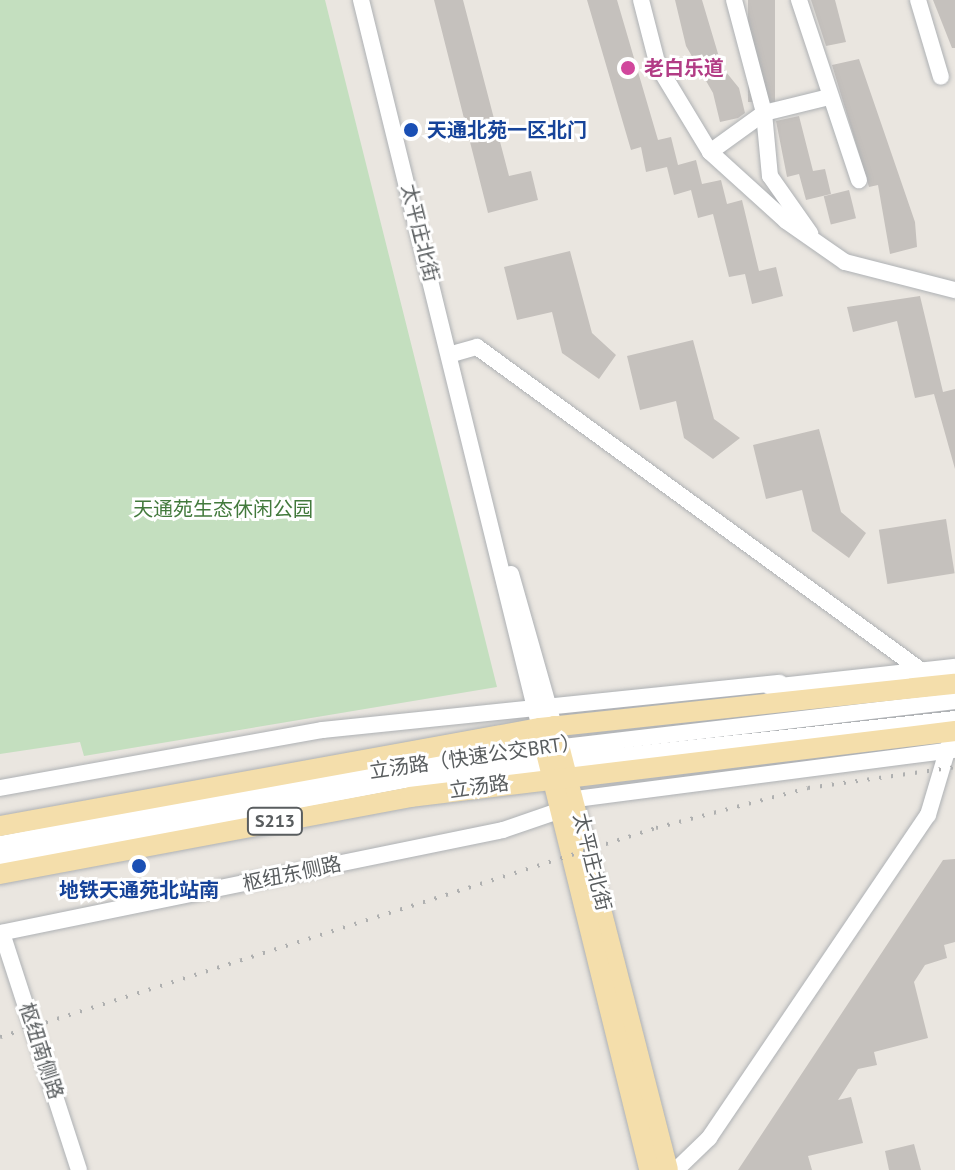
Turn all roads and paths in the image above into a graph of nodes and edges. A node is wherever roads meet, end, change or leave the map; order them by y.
1 (361, 0) edge
2 (641, 0) edge
3 (734, 0) edge
4 (799, 0) edge
5 (918, 0) edge
6 (941, 77) dead end
7 (829, 97) junction
8 (764, 113) junction
9 (710, 152) junction
10 (859, 180) dead end
11 (813, 238) junction
12 (955, 290) edge
13 (452, 354) junction
14 (955, 667) edge
15 (919, 669) junction
16 (780, 683) junction
17 (955, 684) edge
18 (955, 701) edge
19 (542, 704) junction
20 (712, 711) junction
21 (953, 736) edge
22 (554, 752) junction
23 (0, 788) edge
24 (576, 799) junction
25 (562, 814) junction
26 (0, 826) edge
27 (0, 844) edge
28 (0, 858) edge
29 (0, 874) edge
30 (1, 933) edge
31 (79, 1170) edge
32 (649, 1170) edge
33 (668, 1170) edge
34 (676, 1170) edge

1 - 13 street, 太平庄北街
2 - 9 street
3 - 8 street
4 - 7 street
5 - 6 street
7 - 8 street
7 - 10 street
8 - 9 street
8 - 11 street
9 - 11 street
11 - 12 street
13 - 15 street
13 - 19 street, 太平庄北街
14 - 15 street, 立汤路 / S213
15 - 16 street, 立汤路 / S213
16 - 19 street
16 - 20 street, 立汤路 / S213
17 - 20 main road, 立汤路 / S213
18 - 22 street, 立汤路（快速公交BRT）
19 - 22 street, 太平庄北街
19 - 23 street
20 - 22 main road, 立汤路 / S213
21 - 22 main road, 立汤路 / S213
21 - 24 street
21 - 34 street
22 - 24 main road, 太平庄北街
22 - 25 main road, 太平庄北街
22 - 26 main road, 立汤路 / S213
22 - 27 street, 立汤路（快速公交BRT）
22 - 28 street, 立汤路（快速公交BRT）
22 - 29 main road, 立汤路 / S213
24 - 25 street
24 - 33 main road, 太平庄北街
25 - 30 street, 枢纽东侧路
25 - 32 main road, 太平庄北街
30 - 31 street, 枢纽南侧路

